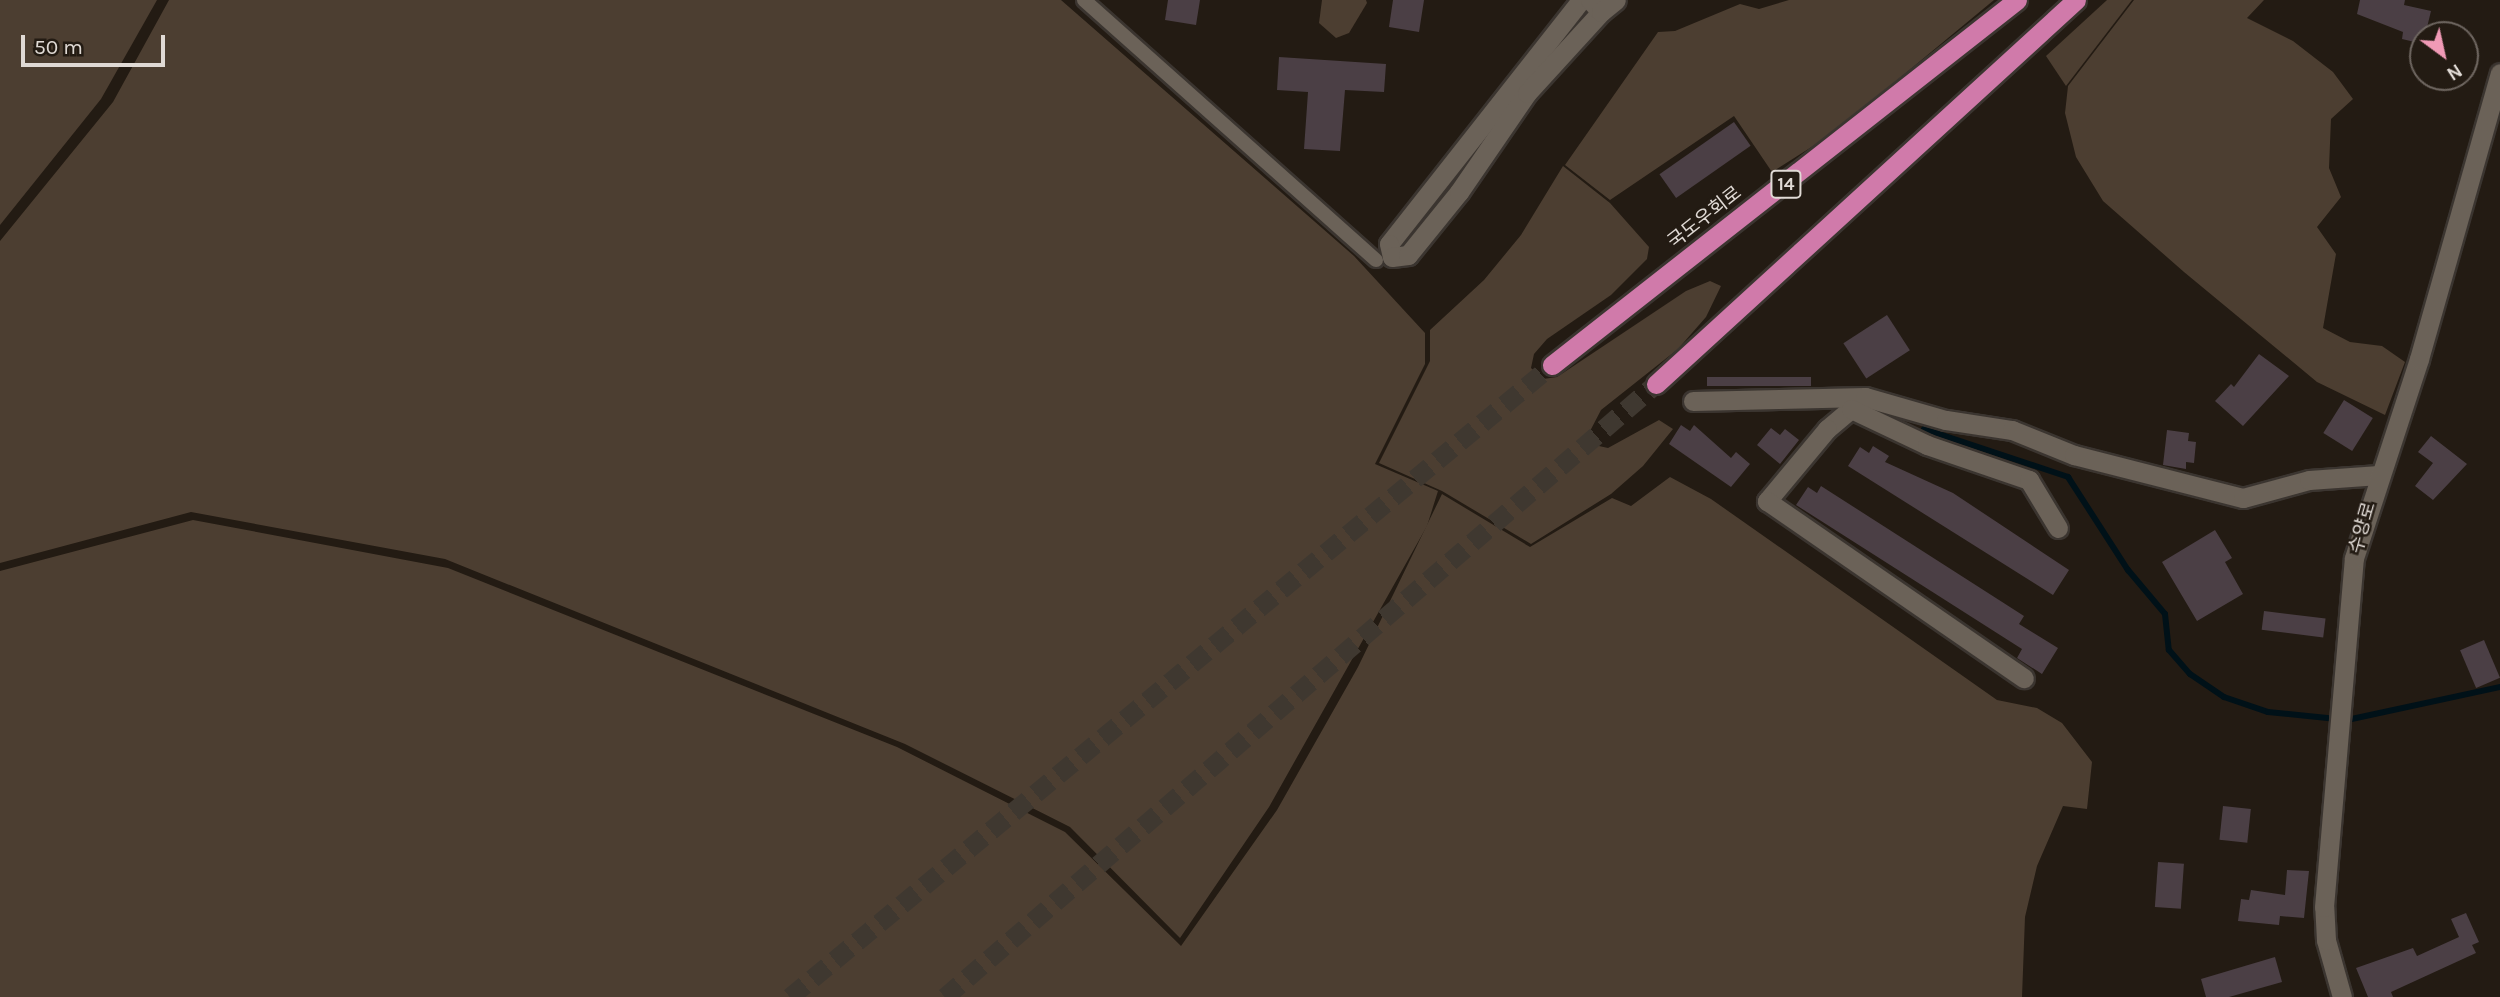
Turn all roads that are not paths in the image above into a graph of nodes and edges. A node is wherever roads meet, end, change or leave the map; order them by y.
1 (1084, 0) edge
2 (1581, 0) edge
3 (2017, 0) edge
4 (2076, 0) edge
5 (1602, 4) edge
6 (2500, 73) edge
7 (1377, 260) dead end
8 (1552, 365) tunnel mouth
9 (1656, 384) tunnel mouth
10 (1692, 401) dead end
11 (1858, 403) junction
12 (2379, 475) junction
13 (2058, 528) dead end
14 (2024, 678) dead end
15 (2342, 997) edge

1 - 7 street
2 - 5 street
3 - 8 highway, 국도우회로 / 14
4 - 9 highway
6 - 12 street, 수양로
10 - 11 street
11 - 12 street
11 - 13 street
11 - 14 street
12 - 15 street, 수양로

